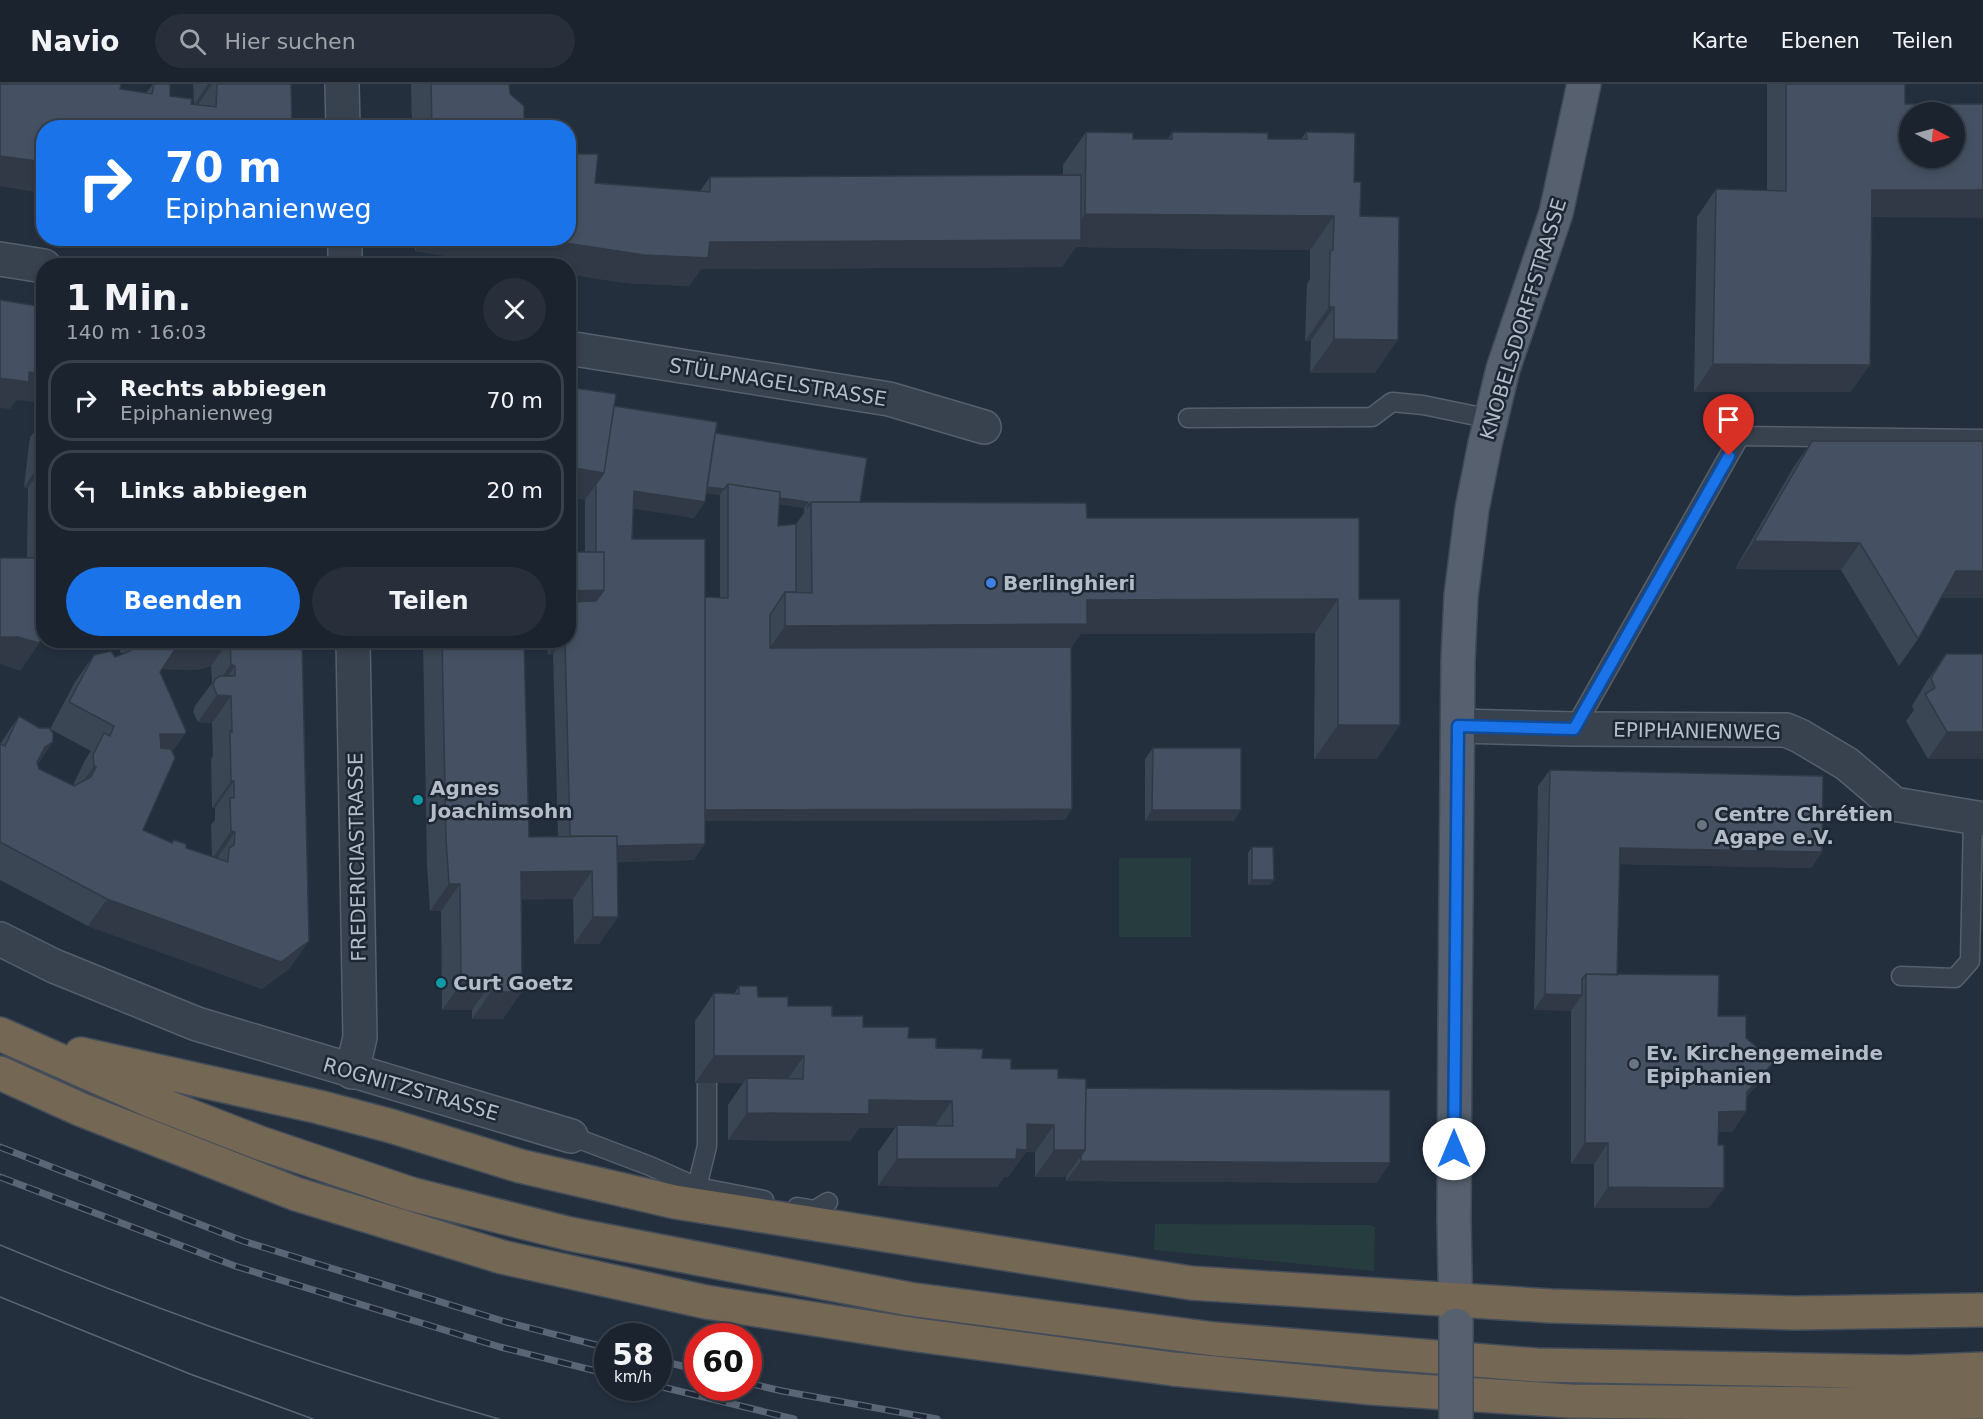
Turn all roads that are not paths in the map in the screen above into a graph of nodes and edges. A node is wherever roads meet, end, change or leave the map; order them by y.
1 (342, 84) edge
2 (1584, 84) edge
3 (343, 120) edge
4 (0, 259) edge
5 (36, 265) edge
6 (576, 349) edge
7 (1188, 418) dead end
8 (1491, 419) junction
9 (984, 427) dead end
10 (1983, 440) edge
11 (352, 648) edge
12 (1458, 726) junction
13 (1574, 729) junction
14 (1978, 819) edge
15 (0, 939) edge
16 (1901, 976) dead end
17 (3, 1035) edge
18 (352, 1072) junction
19 (0, 1073) edge
20 (707, 1083) dead end
21 (571, 1136) joint
22 (697, 1187) junction
23 (828, 1202) dead end
24 (1983, 1310) edge
25 (1455, 1312) junction
26 (1983, 1369) edge
27 (1983, 1402) edge
28 (1456, 1419) edge

1 - 3 street
2 - 8 main road, KNOBELSDORFFSTRASSE
4 - 5 street
6 - 9 street, STÜLPNAGELSTRASSE
7 - 8 lane
8 - 12 main road, KNOBELSDORFFSTRASSE
10 - 13 lane
11 - 18 street, FREDERICIASTRASSE
12 - 13 street, EPIPHANIENWEG
12 - 25 main road, KNOBELSDORFFSTRASSE
13 - 14 street, EPIPHANIENWEG
14 - 16 lane
15 - 18 street, ROGNITZSTRASSE
17 - 25 highway
17 - 26 highway
18 - 21 street, ROGNITZSTRASSE
19 - 27 highway
20 - 22 lane
21 - 22 lane, ROGNITZSTRASSE
22 - 23 lane, ROGNITZSTRASSE
24 - 25 highway
25 - 28 main road, KNOBELSDORFFSTRASSE, bridge

